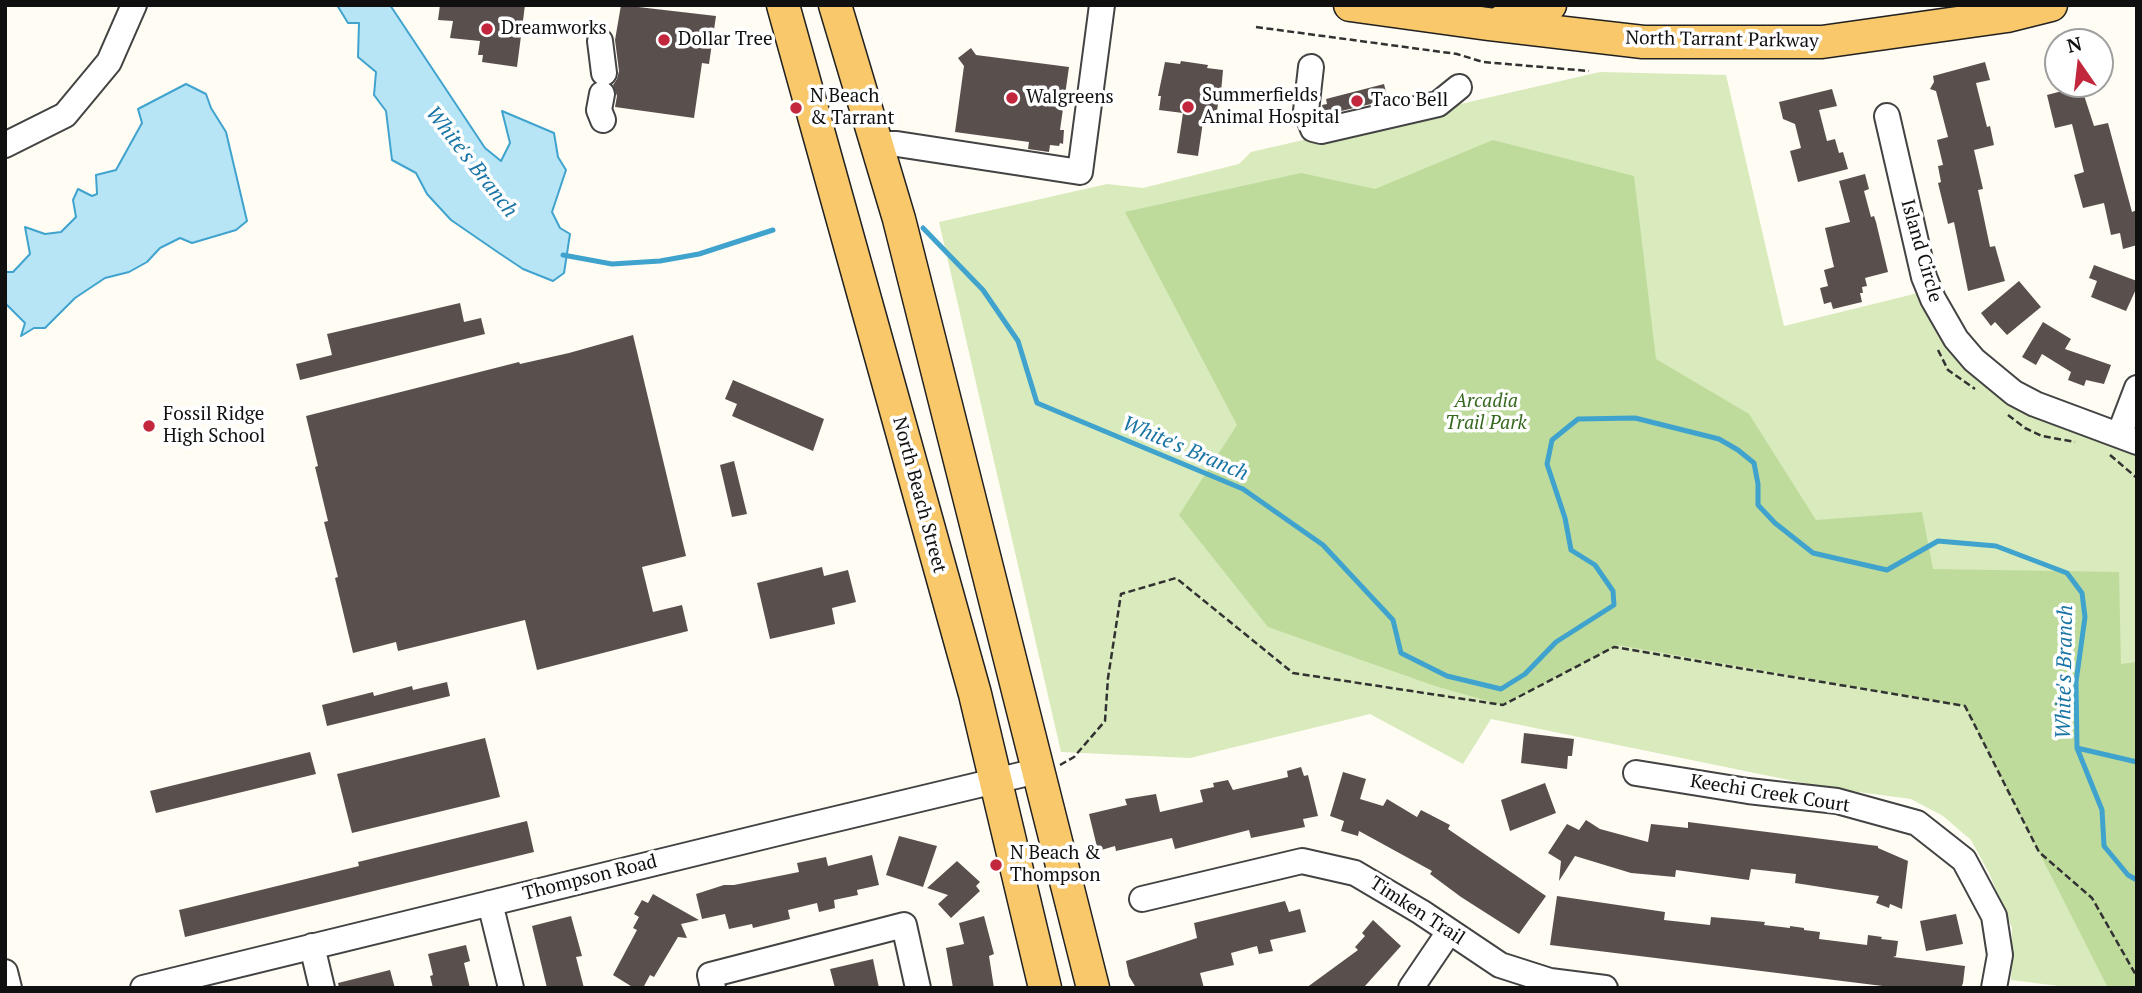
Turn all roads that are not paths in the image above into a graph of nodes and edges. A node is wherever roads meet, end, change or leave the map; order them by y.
1 (134, 5) edge
2 (783, 5) edge
3 (1102, 5) edge
4 (1350, 5) edge
5 (1550, 5) edge
6 (2051, 5) edge
7 (840, 11) edge
8 (1488, 24) junction
9 (600, 41) dead end
10 (1311, 67) dead end
11 (1459, 87) dead end
12 (1886, 116) dead end
13 (603, 120) dead end
14 (877, 144) junction
15 (5, 145) edge
16 (908, 256) junction
17 (859, 271) junction
18 (2137, 388) edge
19 (2128, 439) edge
20 (973, 516) junction
21 (928, 527) junction
22 (1046, 769) junction
23 (1636, 773) dead end
24 (996, 782) junction
25 (1142, 899) dead end
26 (490, 903) junction
27 (1449, 932) junction
28 (312, 946) junction
29 (5, 972) edge
30 (711, 981) edge
31 (9, 988) edge
32 (143, 988) edge
33 (322, 988) edge
34 (511, 988) edge
35 (918, 988) edge
36 (1045, 988) edge
37 (1093, 988) edge
38 (1411, 988) edge
39 (1605, 988) edge
40 (1994, 988) edge

1 - 15 street
2 - 17 main road, North Beach Street
3 - 14 street
4 - 8 main road, North Tarrant Parkway
5 - 8 main road
6 - 8 main road, North Tarrant Parkway
7 - 14 main road
9 - 13 street
10 - 11 street
12 - 19 street, Island Circle
14 - 16 main road
16 - 17 main road
16 - 20 main road
17 - 21 main road, North Beach Street
18 - 19 street
20 - 21 main road
20 - 22 main road
21 - 24 main road, North Beach Street
22 - 24 street, Thompson Road
22 - 37 main road
23 - 40 street, Keechi Creek Court
24 - 26 street, Thompson Road
24 - 36 main road, North Beach Street
25 - 27 street, Timken Trail
26 - 28 street, Thompson Road
26 - 34 street
27 - 38 street
27 - 39 street, Timken Trail
28 - 32 street, Thompson Road
28 - 33 street
29 - 31 street
30 - 35 street

